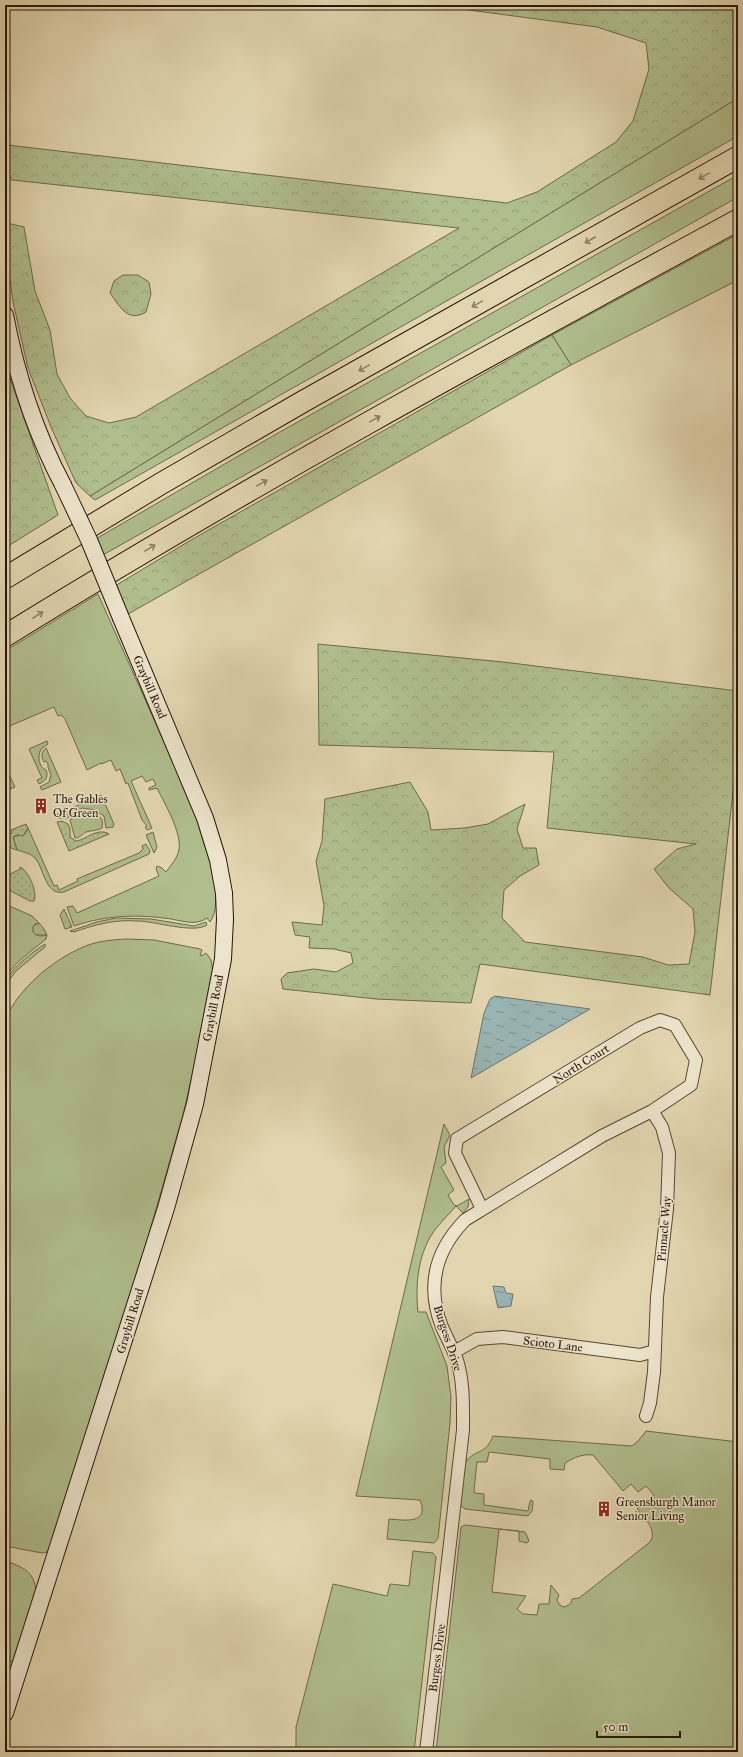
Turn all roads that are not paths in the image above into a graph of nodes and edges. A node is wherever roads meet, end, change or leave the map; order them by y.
1 (738, 157) edge
2 (738, 220) edge
3 (5, 315) edge
4 (5, 578) edge
5 (5, 636) edge
6 (652, 1111) junction
7 (482, 1209) junction
8 (655, 1351) junction
9 (454, 1352) junction
10 (646, 1416) dead end
11 (5, 1713) edge
12 (426, 1752) edge

1 -> 4 highway
5 -> 2 highway
3 - 11 street, Graybill Road, bridge
6 - 7 street, Burgess Drive
6 - 7 street, North Court
6 - 8 street, Pinnacle Way
7 - 9 street, Burgess Drive
8 - 9 street, Scioto Lane
8 - 10 street, Pinnacle Way
9 - 12 street, Burgess Drive

